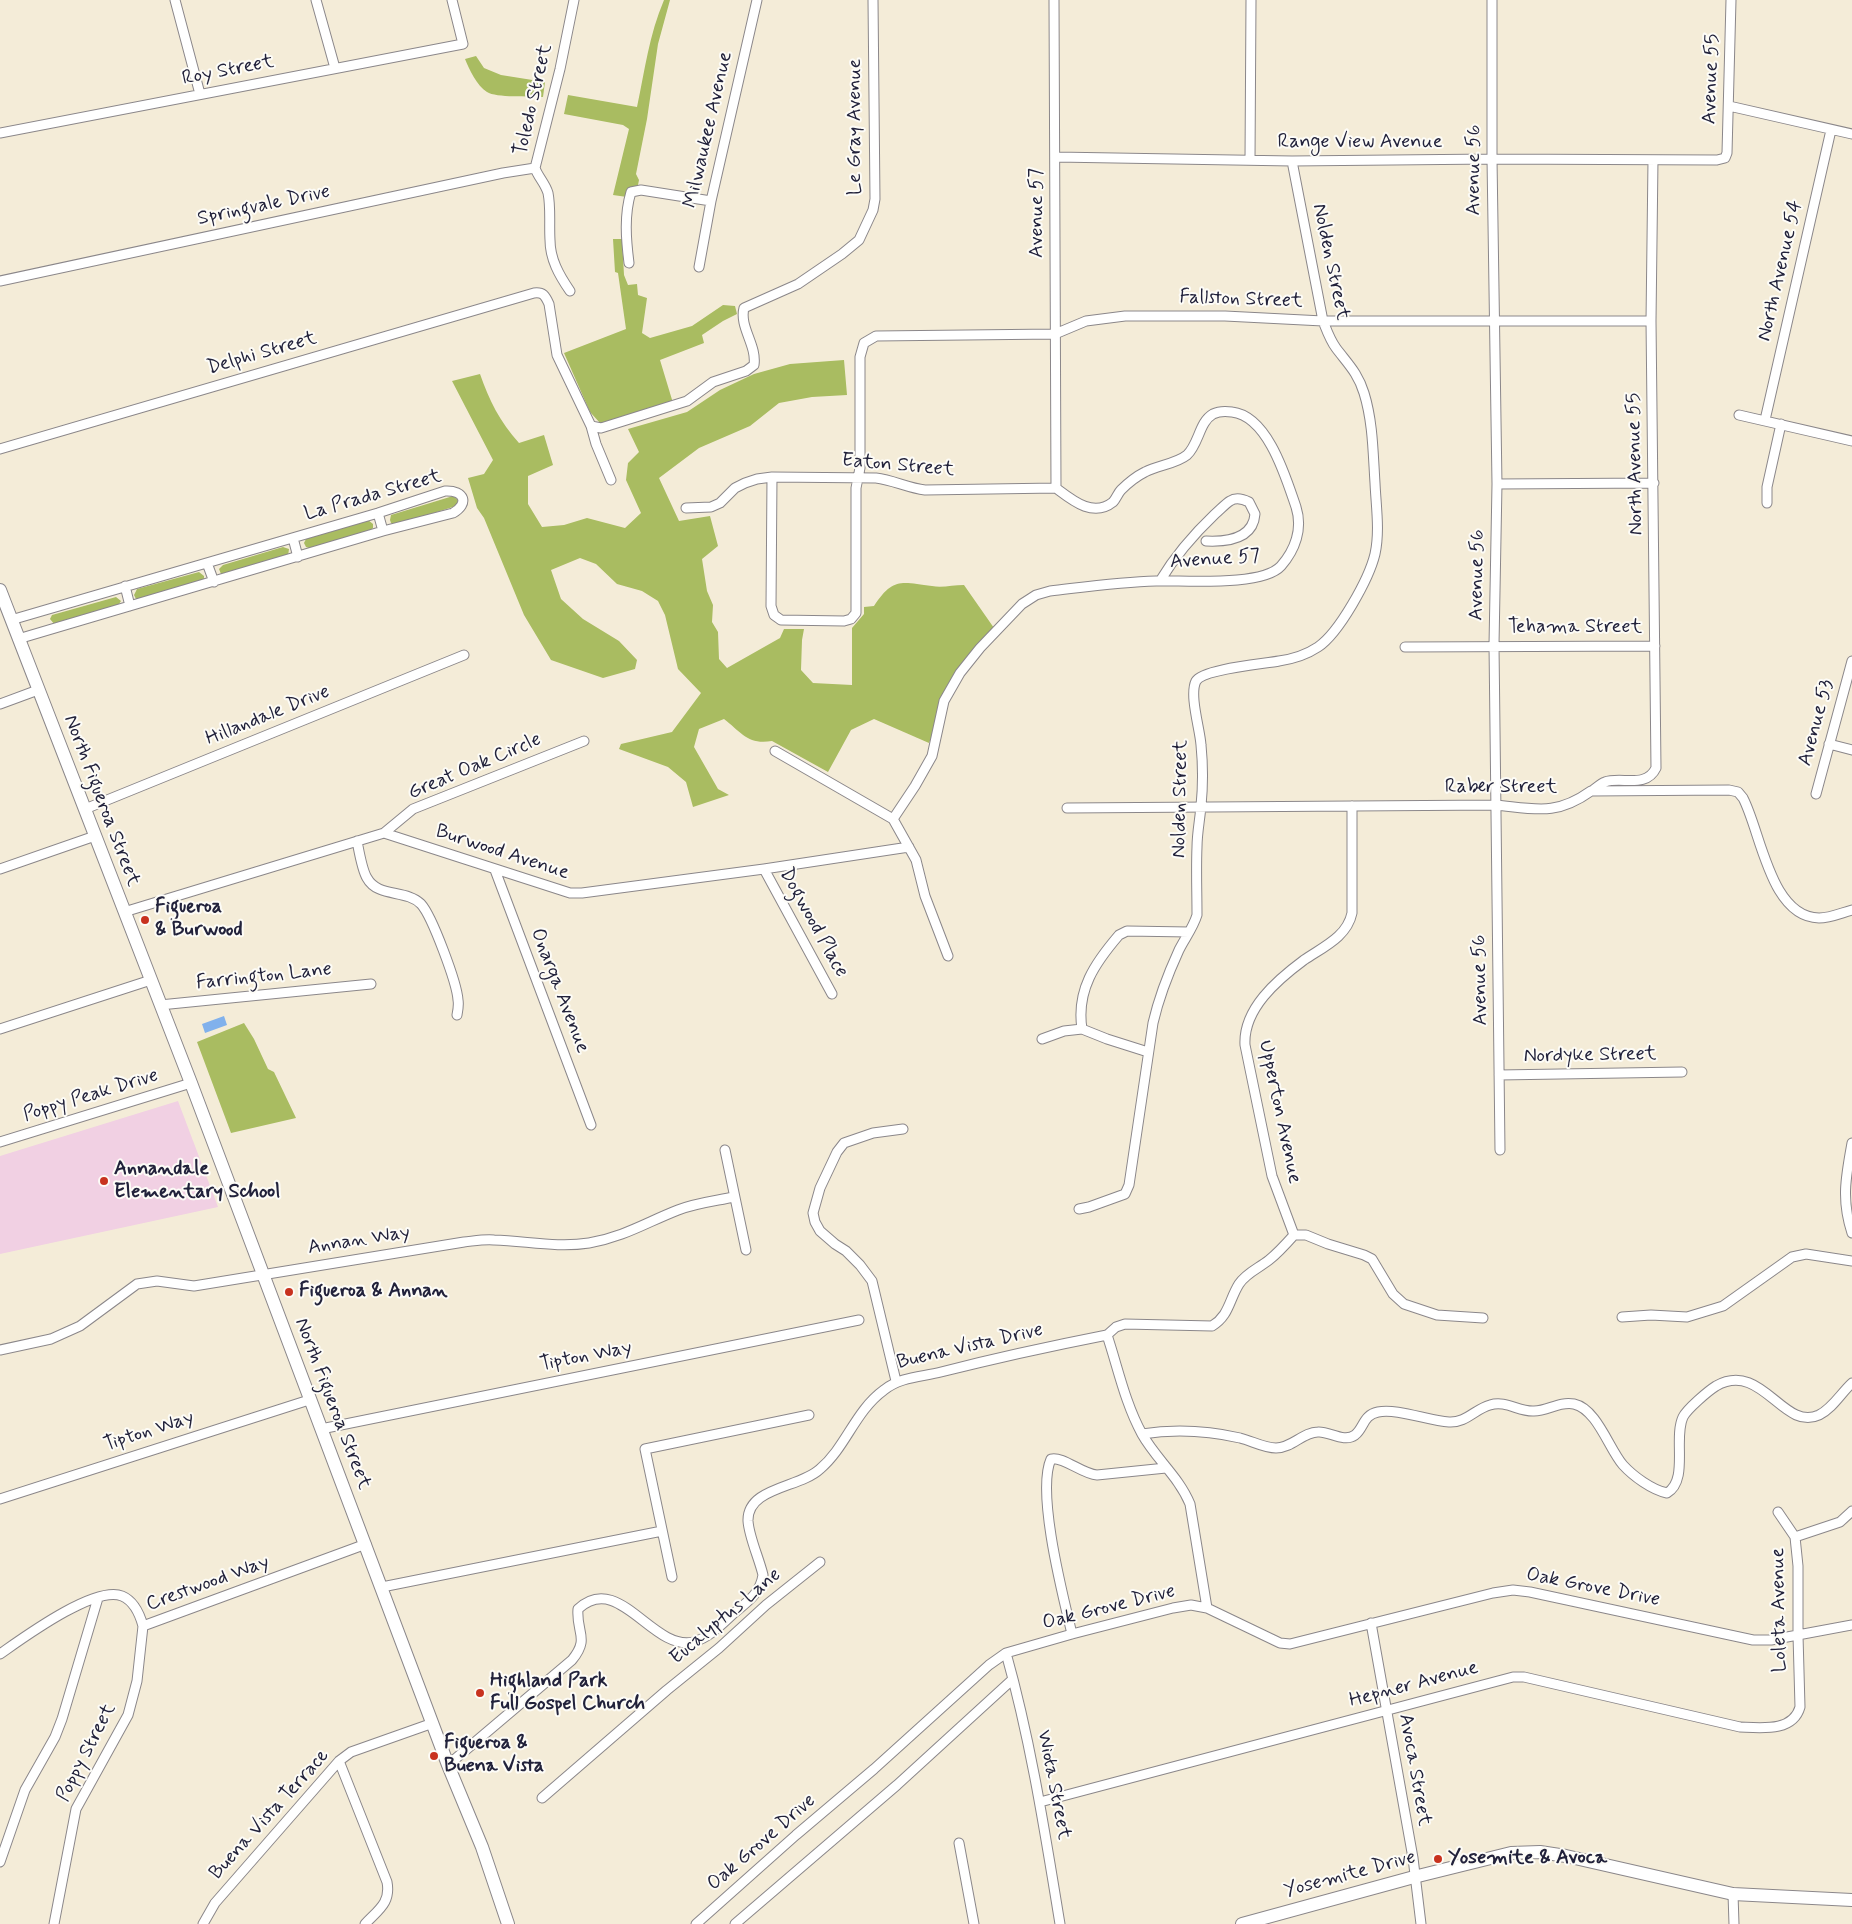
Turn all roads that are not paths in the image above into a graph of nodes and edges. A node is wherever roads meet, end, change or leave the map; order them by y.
1 (175, 0) edge
2 (316, 0) edge
3 (452, 0) edge
4 (574, 0) edge
5 (757, 0) edge
6 (873, 0) edge
7 (1054, 0) edge
8 (1251, 0) edge
9 (1492, 0) edge
10 (1731, 0) edge
11 (335, 68) junction
12 (200, 94) junction
13 (1729, 106) junction
14 (1832, 130) junction
15 (0, 133) edge
16 (1852, 134) edge
17 (1056, 157) junction
18 (1725, 158) joint
19 (1492, 159) junction
20 (1250, 160) junction
21 (1653, 160) junction
22 (1292, 161) junction
23 (535, 168) junction
24 (711, 200) junction
25 (629, 263) dead end
26 (699, 267) dead end
27 (0, 281) edge
28 (570, 291) dead end
29 (1323, 321) junction
30 (1494, 321) junction
31 (1651, 321) junction
32 (1055, 334) junction
33 (1739, 415) dead end
34 (1765, 420) junction
35 (1781, 424) junction
36 (592, 426) junction
37 (1852, 441) edge
38 (0, 449) edge
39 (772, 477) junction
40 (858, 478) junction
41 (611, 480) dead end
42 (1654, 483) junction
43 (1497, 484) junction
44 (1056, 488) junction
45 (1767, 503) dead end
46 (686, 508) dead end
47 (378, 513) junction
48 (383, 531) junction
49 (293, 538) junction
50 (1206, 541) dead end
51 (298, 557) junction
52 (207, 563) junction
53 (1160, 581) junction
54 (214, 582) junction
55 (124, 586) junction
56 (0, 590) edge
57 (130, 606) junction
58 (11, 620) junction
59 (18, 639) junction
60 (1494, 645) junction
61 (1655, 646) junction
62 (1405, 647) dead end
63 (464, 655) dead end
64 (1852, 661) edge
65 (38, 690) junction
66 (0, 704) edge
67 (584, 741) dead end
68 (1829, 744) junction
69 (1852, 750) edge
70 (775, 751) dead end
71 (1591, 792) junction
72 (1816, 794) dead end
73 (1496, 805) junction
74 (1201, 806) junction
75 (1352, 806) junction
76 (1067, 808) dead end
77 (85, 809) junction
78 (893, 818) junction
79 (384, 833) junction
80 (95, 836) junction
81 (357, 841) junction
82 (909, 847) junction
83 (0, 869) edge
84 (764, 869) junction
85 (495, 870) junction
86 (1852, 910) edge
87 (124, 912) junction
88 (1189, 932) junction
89 (948, 956) dead end
90 (150, 980) junction
91 (371, 984) dead end
92 (832, 994) dead end
93 (160, 1006) junction
94 (457, 1015) dead end
95 (0, 1029) edge
96 (1082, 1029) junction
97 (1042, 1039) dead end
98 (1148, 1052) junction
99 (1682, 1072) dead end
100 (1499, 1075) junction
101 (192, 1083) junction
102 (591, 1125) dead end
103 (903, 1129) dead end
104 (0, 1142) edge
105 (1852, 1143) edge
106 (725, 1150) dead end
107 (1500, 1150) dead end
108 (734, 1198) junction
109 (1079, 1209) dead end
110 (1852, 1233) edge
111 (1294, 1235) junction
112 (746, 1250) dead end
113 (1852, 1260) edge
114 (263, 1274) junction
115 (1622, 1317) dead end
116 (1483, 1318) dead end
117 (859, 1320) dead end
118 (1107, 1335) junction
119 (0, 1350) edge
120 (896, 1382) junction
121 (1852, 1383) edge
122 (310, 1400) junction
123 (809, 1416) dead end
124 (321, 1429) junction
125 (1142, 1434) junction
126 (1166, 1468) junction
127 (0, 1499) edge
128 (1852, 1511) edge
129 (1778, 1512) dead end
130 (662, 1531) junction
131 (1795, 1537) junction
132 (366, 1544) junction
133 (820, 1562) dead end
134 (672, 1578) dead end
135 (382, 1586) junction
136 (756, 1594) junction
137 (98, 1598) junction
138 (766, 1605) junction
139 (1207, 1608) junction
140 (1371, 1623) junction
141 (1852, 1625) edge
142 (143, 1626) junction
143 (1072, 1634) junction
144 (1798, 1635) junction
145 (1006, 1653) junction
146 (0, 1654) edge
147 (1013, 1679) junction
148 (1386, 1710) junction
149 (1797, 1716) joint
150 (433, 1723) junction
151 (339, 1761) junction
152 (448, 1765) junction
153 (542, 1798) dead end
154 (1040, 1802) junction
155 (959, 1842) dead end
156 (0, 1862) edge
157 (1414, 1877) junction
158 (1733, 1894) junction
159 (1852, 1900) edge
160 (54, 1924) edge
161 (202, 1924) edge
162 (365, 1924) edge
163 (508, 1924) edge
164 (696, 1924) edge
165 (736, 1924) edge
166 (974, 1924) edge
167 (1060, 1924) edge
168 (1242, 1924) edge
169 (1421, 1924) edge
170 (1734, 1924) edge

1 - 12 street
2 - 11 street
3 - 11 street, Roy Street
4 - 23 street, Toledo Street
5 - 24 street, Milwaukee Avenue
6 - 36 street, Le Gray Avenue
7 - 17 street, Avenue 57
8 - 20 street
9 - 19 street, Avenue 56
10 - 13 street, Avenue 55
11 - 12 street, Roy Street
12 - 15 street, Roy Street
13 - 14 street
13 - 18 street, Avenue 55
14 - 16 street
14 - 34 street, North Avenue 54
17 - 20 street, Range View Avenue
17 - 32 street, Avenue 57
18 - 21 street, Range View Avenue
19 - 21 street, Range View Avenue
19 - 22 street, Range View Avenue
19 - 30 street, Avenue 56
20 - 22 street, Range View Avenue
21 - 31 street, North Avenue 55
22 - 29 street, Nolden Street
23 - 27 street, Springvale Drive
23 - 28 street, Toledo Street
24 - 25 street
24 - 26 street, Milwaukee Avenue
29 - 30 street, Fallston Street
29 - 32 street, Fallston Street
29 - 74 street, Nolden Street
30 - 31 street, Fallston Street
30 - 43 street, Avenue 56
31 - 42 street, North Avenue 55
32 - 40 street, Fallston Street
32 - 44 street, Avenue 57
33 - 34 street
34 - 35 street
35 - 37 street
35 - 45 street
36 - 38 street, Delphi Street
36 - 41 street
39 - 40 street, Eaton Street
39 - 40 street
39 - 46 street, Eaton Street
40 - 44 street, Eaton Street
42 - 43 street
42 - 61 street, North Avenue 55
43 - 60 street, Avenue 56
44 - 53 street, Avenue 57
47 - 48 street
47 - 48 street, La Prada Street
47 - 49 street, La Prada Street
48 - 51 street, La Prada Street
49 - 51 street
49 - 52 street, La Prada Street
50 - 53 street
51 - 54 street, La Prada Street
52 - 54 street
52 - 55 street, La Prada Street
53 - 78 street, Avenue 57
54 - 57 street, La Prada Street
55 - 57 street
55 - 58 street, La Prada Street
56 - 58 main road, North Figueroa Street
57 - 59 street, La Prada Street
58 - 59 main road, North Figueroa Street
59 - 65 main road, North Figueroa Street
60 - 61 street, Tehama Street
60 - 62 street, Tehama Street
60 - 73 street, Avenue 56
61 - 71 street, North Avenue 55
63 - 77 street, Hillandale Drive
64 - 68 street, Avenue 53
65 - 66 street
65 - 77 main road, North Figueroa Street
67 - 79 street, Great Oak Circle
68 - 69 street
68 - 72 street, Avenue 53
70 - 78 street
71 - 73 street, Raber Street
71 - 86 street, Raber Street
73 - 75 street, Raber Street
73 - 100 street, Avenue 56
74 - 75 street, Raber Street
74 - 76 street, Raber Street
74 - 88 street, Nolden Street
75 - 111 street, Upperton Avenue
77 - 80 main road, North Figueroa Street
78 - 82 street
79 - 81 street
79 - 85 street, Burwood Avenue
80 - 83 street
80 - 87 main road, North Figueroa Street
81 - 87 street
81 - 94 street
82 - 84 street, Burwood Avenue
82 - 89 street
84 - 85 street, Burwood Avenue
84 - 92 street, Dogwood Place
85 - 102 street, Onarga Avenue
87 - 90 main road, North Figueroa Street
88 - 96 street
88 - 98 street, Nolden Street
90 - 93 main road, North Figueroa Street
90 - 95 street
91 - 93 street, Farrington Lane
93 - 101 main road, North Figueroa Street
96 - 97 street
96 - 98 street
98 - 109 street, Nolden Street
99 - 100 street, Nordyke Street
100 - 107 street, Avenue 56
101 - 104 street, Poppy Peak Drive
101 - 114 main road, North Figueroa Street
103 - 120 street
105 - 110 street
106 - 108 street
108 - 112 street
108 - 114 street, Annan Way
111 - 116 street
111 - 118 street
113 - 115 street
114 - 119 street, Annan Way
114 - 122 main road, North Figueroa Street
117 - 124 street, Tipton Way
118 - 120 street, Buena Vista Drive
118 - 125 street
120 - 136 street, Buena Vista Drive
121 - 125 street
122 - 124 main road, North Figueroa Street
122 - 127 street, Tipton Way
123 - 130 street
124 - 132 main road, North Figueroa Street
125 - 126 street
126 - 139 street
126 - 143 street
128 - 131 street, Loleta Avenue
129 - 131 street
130 - 134 street
130 - 135 street
131 - 144 street, Loleta Avenue
132 - 135 main road, North Figueroa Street
132 - 142 street, Crestwood Way
133 - 138 street, Eucalyptus Lane
135 - 150 main road, North Figueroa Street
136 - 138 street
136 - 152 street
137 - 142 street, Crestwood Way
137 - 146 street, Crestwood Way
137 - 156 street
138 - 153 street, Eucalyptus Lane
139 - 140 street, Oak Grove Drive
139 - 143 street, Oak Grove Drive
140 - 144 street, Oak Grove Drive
140 - 148 street, Avoca Street
141 - 144 street, Oak Grove Drive
142 - 160 street, Poppy Street
143 - 145 street, Oak Grove Drive
144 - 149 street, Loleta Avenue
145 - 147 street, Wiota Street
145 - 164 street, Oak Grove Drive
147 - 154 street, Wiota Street
147 - 165 street
148 - 149 street, Hepner Avenue
148 - 154 street, Hepner Avenue
148 - 157 street, Avoca Street
150 - 151 street, Buena Vista Terrace
150 - 152 main road, North Figueroa Street
151 - 161 street, Buena Vista Terrace
151 - 162 street
152 - 163 main road, North Figueroa Street
154 - 167 street, Wiota Street
155 - 166 street
157 - 158 main road, Yosemite Drive
157 - 168 main road, Yosemite Drive
157 - 169 street, Avoca Street
158 - 159 main road, Yosemite Drive
158 - 170 street

